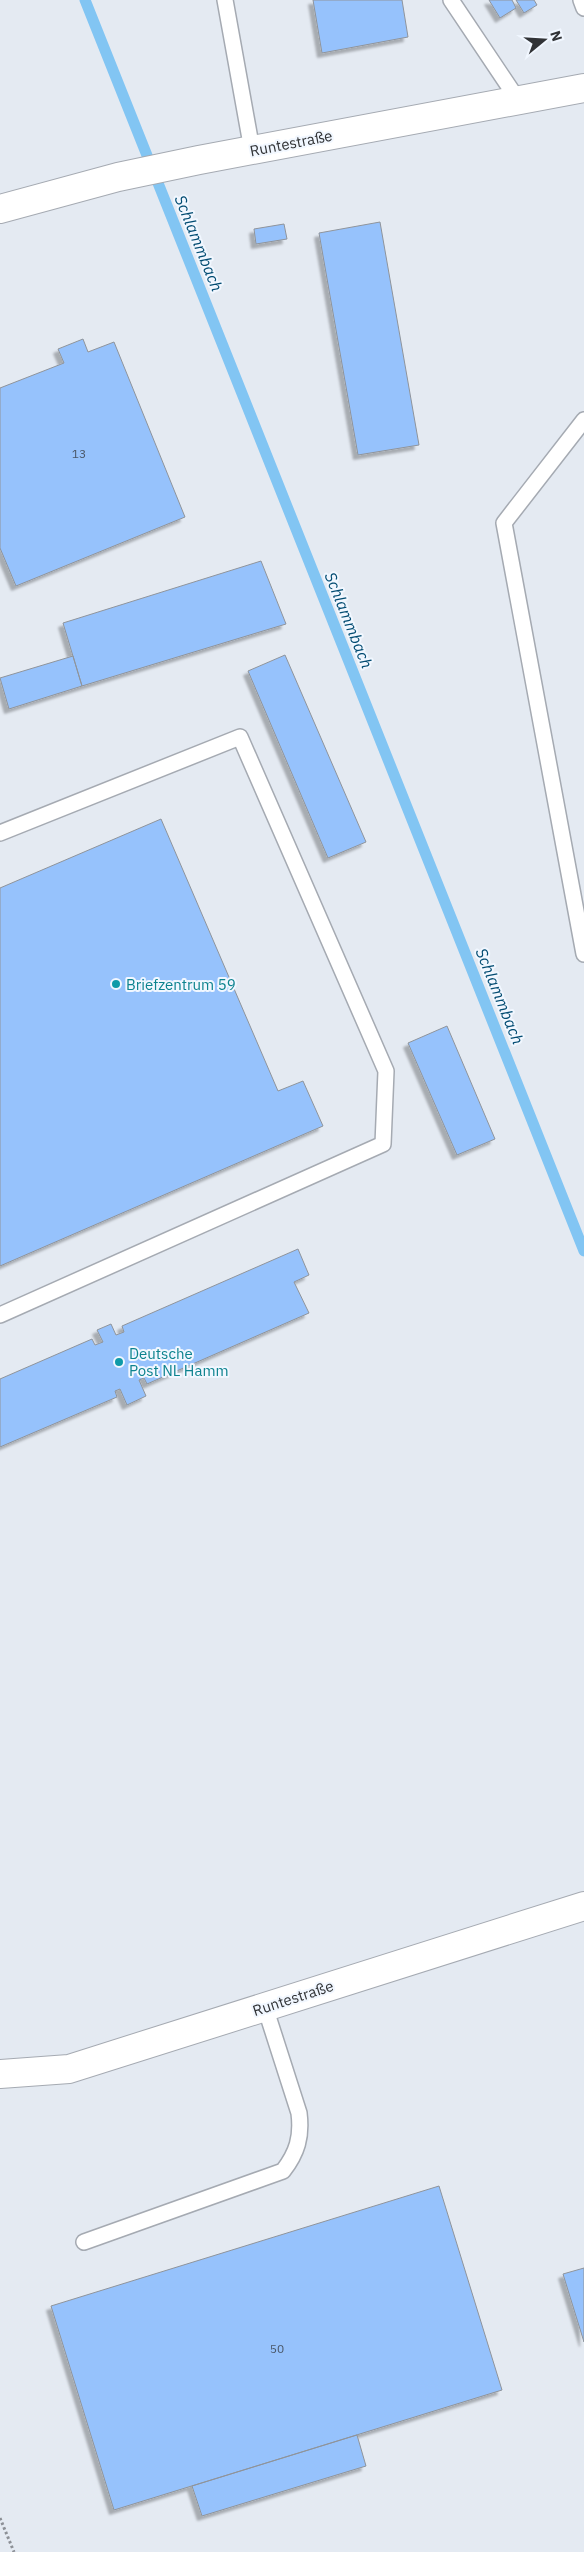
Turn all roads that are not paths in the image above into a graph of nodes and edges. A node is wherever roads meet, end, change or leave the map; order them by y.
1 (225, 0) edge
2 (451, 0) edge
3 (581, 0) edge
4 (584, 8) edge
5 (584, 88) edge
6 (518, 100) junction
7 (252, 150) junction
8 (0, 209) edge
9 (584, 420) edge
10 (0, 832) edge
11 (584, 954) edge
12 (0, 1315) edge
13 (584, 1906) edge
14 (265, 2007) junction
15 (0, 2074) edge
16 (84, 2242) dead end

1 - 7 lane
2 - 6 lane
3 - 4 lane
5 - 6 street, Runtestraße
6 - 7 street, Runtestraße
7 - 8 street, Runtestraße
9 - 11 lane
10 - 12 lane
13 - 14 street, Runtestraße
14 - 15 street, Runtestraße
14 - 16 lane

